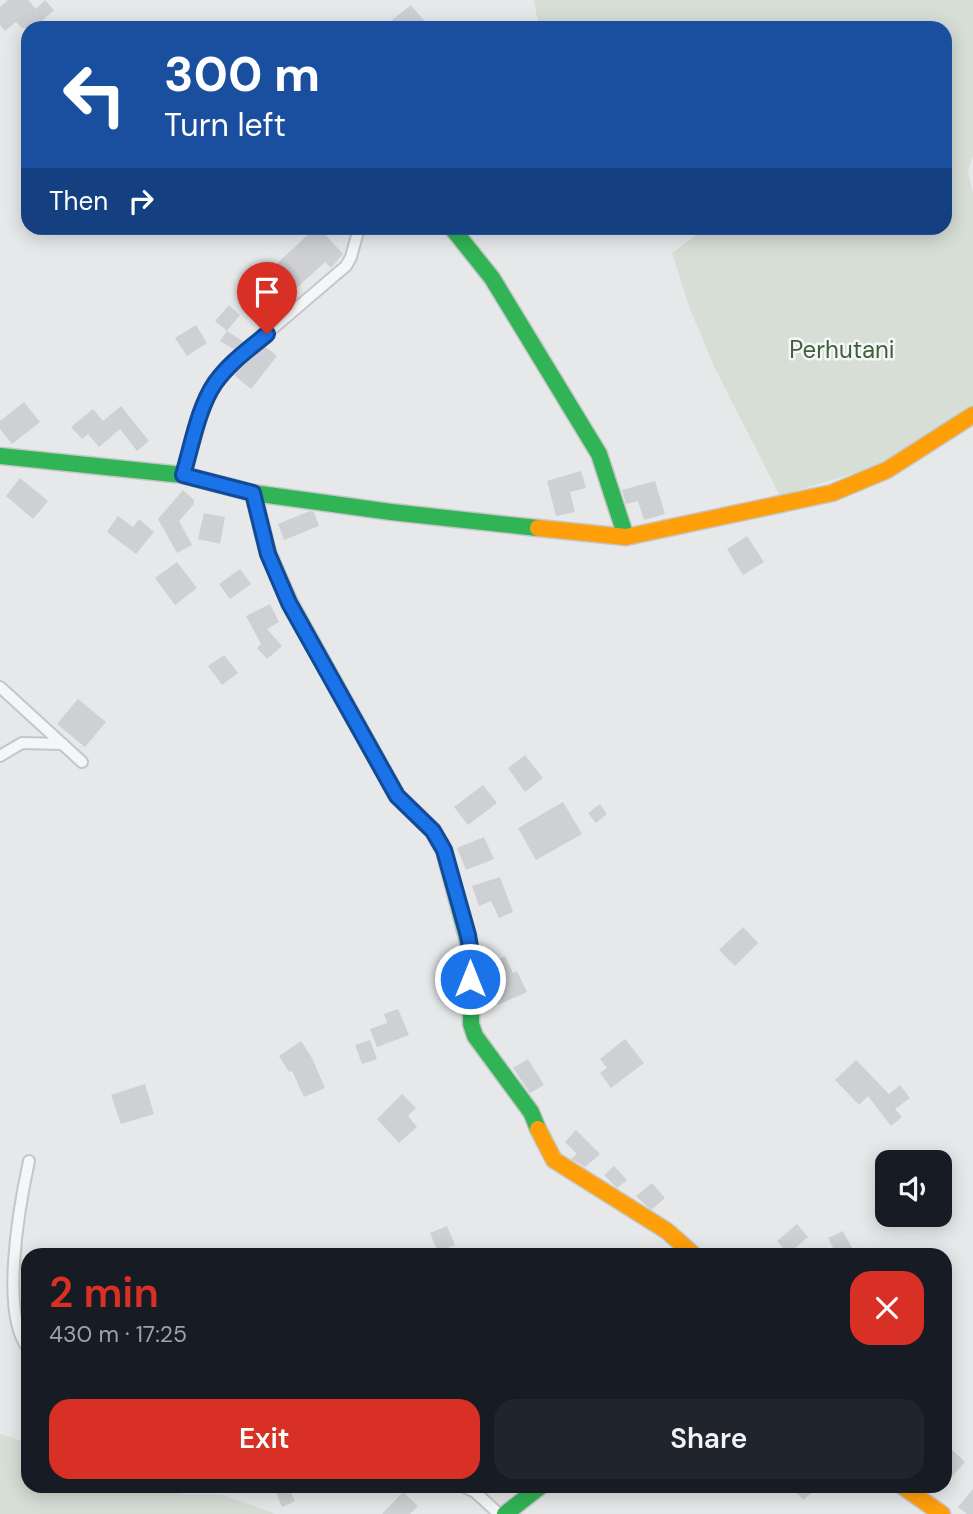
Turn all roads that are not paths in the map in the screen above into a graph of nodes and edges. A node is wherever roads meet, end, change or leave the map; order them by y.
1 (357, 235) edge
2 (458, 235) edge
3 (973, 415) edge
4 (0, 456) edge
5 (183, 475) junction
6 (253, 493) junction
7 (626, 537) junction
8 (0, 687) edge
9 (63, 744) junction
10 (0, 755) edge
11 (82, 762) dead end
12 (29, 1161) dead end
13 (688, 1248) edge
14 (21, 1341) edge
15 (476, 1493) edge
16 (532, 1493) edge
17 (912, 1493) edge
18 (499, 1514) edge
19 (505, 1514) edge
20 (943, 1514) edge

1 - 5 street
2 - 7 street
3 - 7 street
4 - 5 street
5 - 6 street
6 - 7 street
6 - 13 street
8 - 9 street
9 - 10 street
9 - 11 street
12 - 14 street
15 - 18 street
16 - 19 street
17 - 20 street

